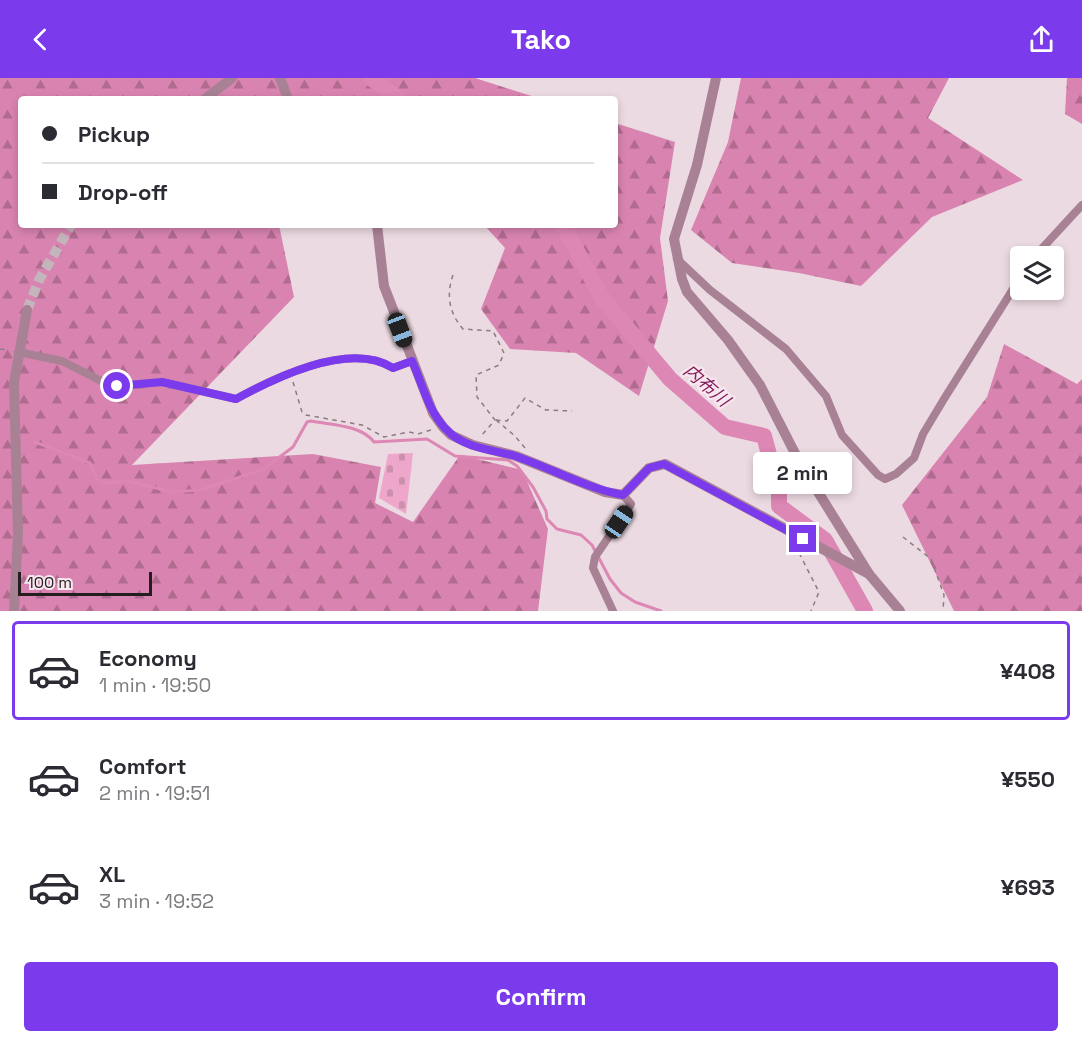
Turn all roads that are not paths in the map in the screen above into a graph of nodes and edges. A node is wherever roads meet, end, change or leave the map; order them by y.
1 (232, 78) edge
2 (280, 78) edge
3 (716, 78) edge
4 (209, 96) edge
5 (287, 96) edge
6 (1082, 206) edge
7 (377, 228) edge
8 (1044, 246) edge
9 (677, 258) junction
10 (1010, 294) edge
11 (27, 310) tunnel mouth
12 (18, 352) junction
13 (412, 361) junction
14 (623, 495) junction
15 (869, 574) junction
16 (14, 611) edge
17 (613, 611) edge
18 (900, 611) edge

1 - 4 street
2 - 5 street
3 - 9 street
6 - 8 street
7 - 13 street
9 - 10 street
9 - 15 street
11 - 12 street
12 - 13 street
12 - 16 street
13 - 14 street
14 - 15 street
14 - 17 street
15 - 18 street

